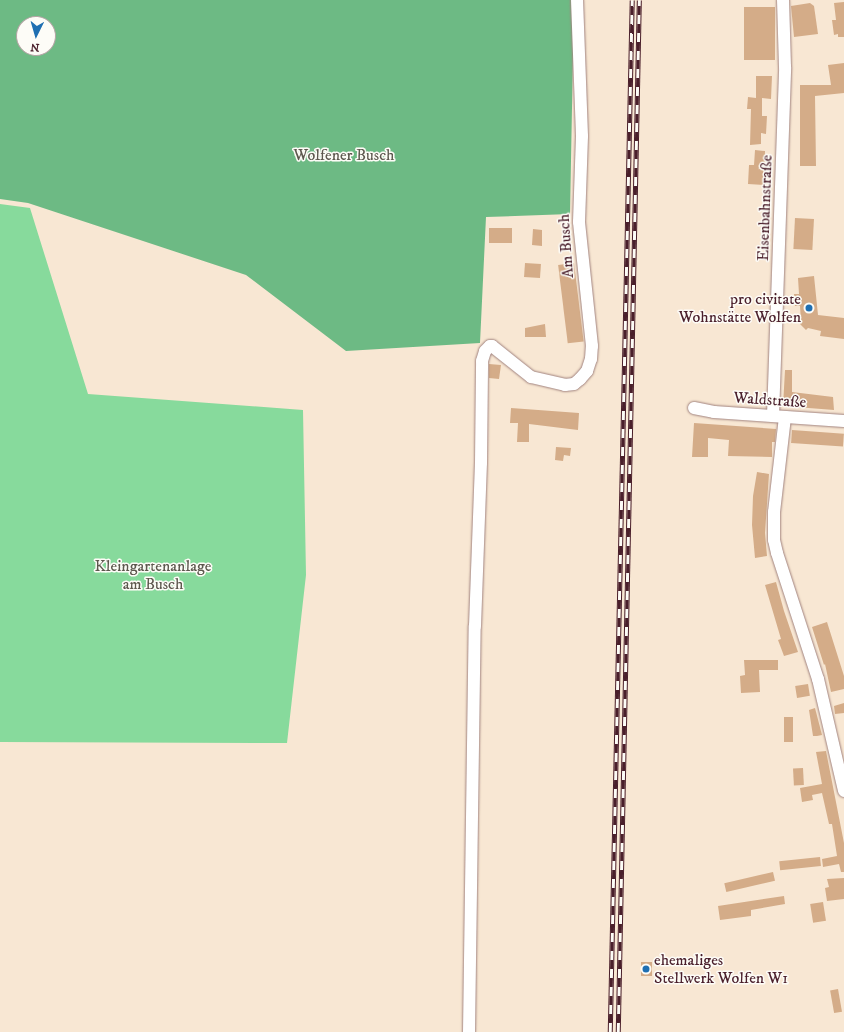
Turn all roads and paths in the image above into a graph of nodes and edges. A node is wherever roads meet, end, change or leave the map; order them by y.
1 (577, 0) edge
2 (783, 0) edge
3 (694, 408) dead end
4 (779, 417) junction
5 (844, 421) edge
6 (844, 791) edge
7 (469, 1032) edge

1 - 7 street, Am Busch
2 - 4 street, Eisenbahnstraße
3 - 4 street, Waldstraße
4 - 5 street, Waldstraße
4 - 6 street, Eisenbahnstraße

